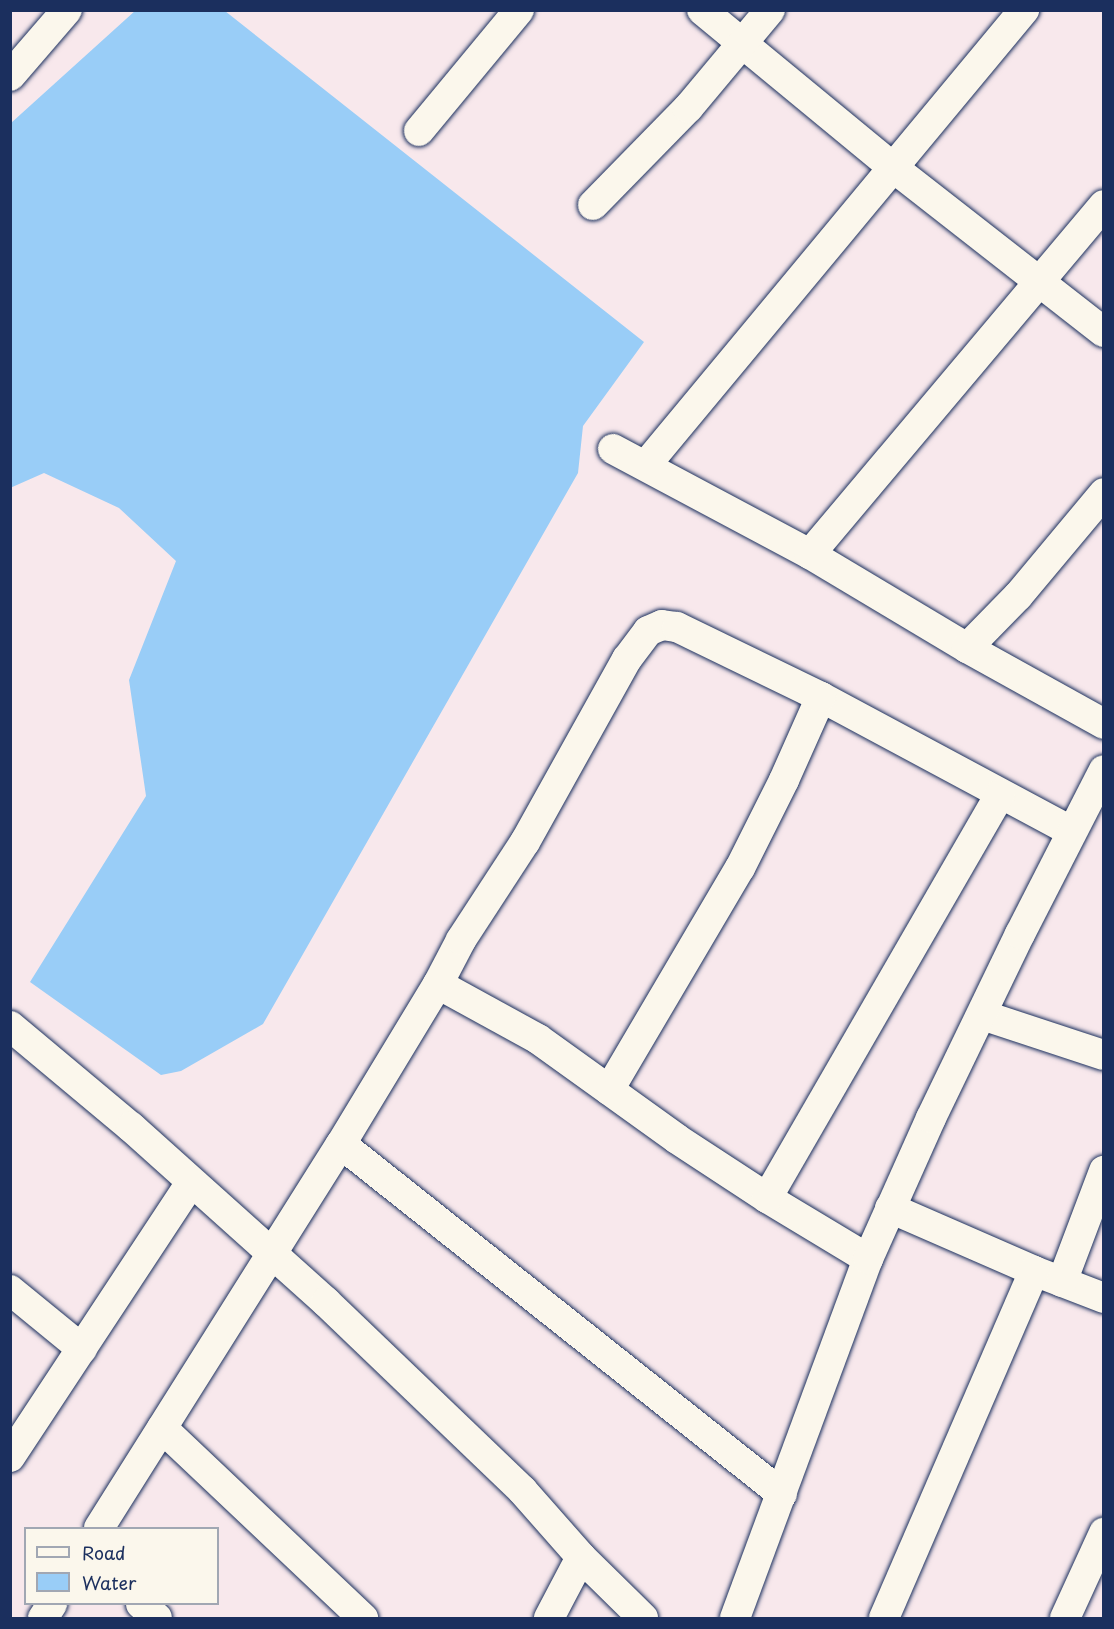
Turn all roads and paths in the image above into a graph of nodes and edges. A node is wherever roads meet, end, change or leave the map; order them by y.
1 (67, 10) edge
2 (519, 10) edge
3 (702, 10) edge
4 (770, 10) edge
5 (1024, 10) edge
6 (741, 44) junction
7 (10, 76) edge
8 (419, 131) dead end
9 (894, 169) junction
10 (593, 205) dead end
11 (1104, 206) edge
12 (1040, 282) junction
13 (1104, 332) edge
14 (613, 449) dead end
15 (646, 465) junction
16 (1104, 493) edge
17 (810, 555) junction
18 (967, 648) junction
19 (821, 696) junction
20 (1104, 724) edge
21 (1104, 770) edge
22 (1000, 794) junction
23 (1071, 831) junction
24 (438, 984) junction
25 (982, 1015) junction
26 (10, 1026) edge
27 (1104, 1055) edge
28 (609, 1090) junction
29 (341, 1143) junction
30 (1104, 1172) edge
31 (191, 1182) junction
32 (767, 1198) junction
33 (890, 1208) junction
34 (271, 1252) junction
35 (868, 1258) junction
36 (1034, 1271) junction
37 (1062, 1282) junction
38 (10, 1290) edge
39 (1104, 1298) edge
40 (82, 1349) junction
41 (162, 1428) junction
42 (10, 1457) edge
43 (782, 1494) junction
44 (100, 1527) edge
45 (1104, 1533) edge
46 (581, 1557) junction
47 (51, 1605) edge
48 (142, 1605) edge
49 (43, 1618) edge
50 (157, 1618) edge
51 (363, 1618) edge
52 (549, 1618) edge
53 (643, 1618) edge
54 (735, 1618) edge
55 (884, 1618) edge
56 (1065, 1618) edge

1 - 7 street
2 - 8 street
3 - 6 street
4 - 6 street
5 - 9 street
6 - 9 street
6 - 10 street
9 - 12 street
9 - 15 street
11 - 12 street
12 - 13 street
12 - 17 street
14 - 15 street
15 - 17 street
16 - 18 street
17 - 18 street
18 - 20 street
19 - 22 street
19 - 24 street
19 - 28 street
21 - 23 street
22 - 23 street
22 - 32 street
23 - 25 street
24 - 28 street
24 - 29 street
25 - 27 street
25 - 33 street
26 - 31 street
28 - 32 street
29 - 34 street
29 - 43 street
30 - 37 street
31 - 34 street
31 - 40 street
32 - 35 street
33 - 35 street
33 - 36 street
34 - 41 street
34 - 46 street
35 - 43 street
36 - 37 street
36 - 55 street
37 - 39 street
38 - 40 street
40 - 42 street
41 - 44 street
41 - 51 street
43 - 54 street
45 - 56 street
46 - 52 street
46 - 53 street
47 - 49 street
48 - 50 street

